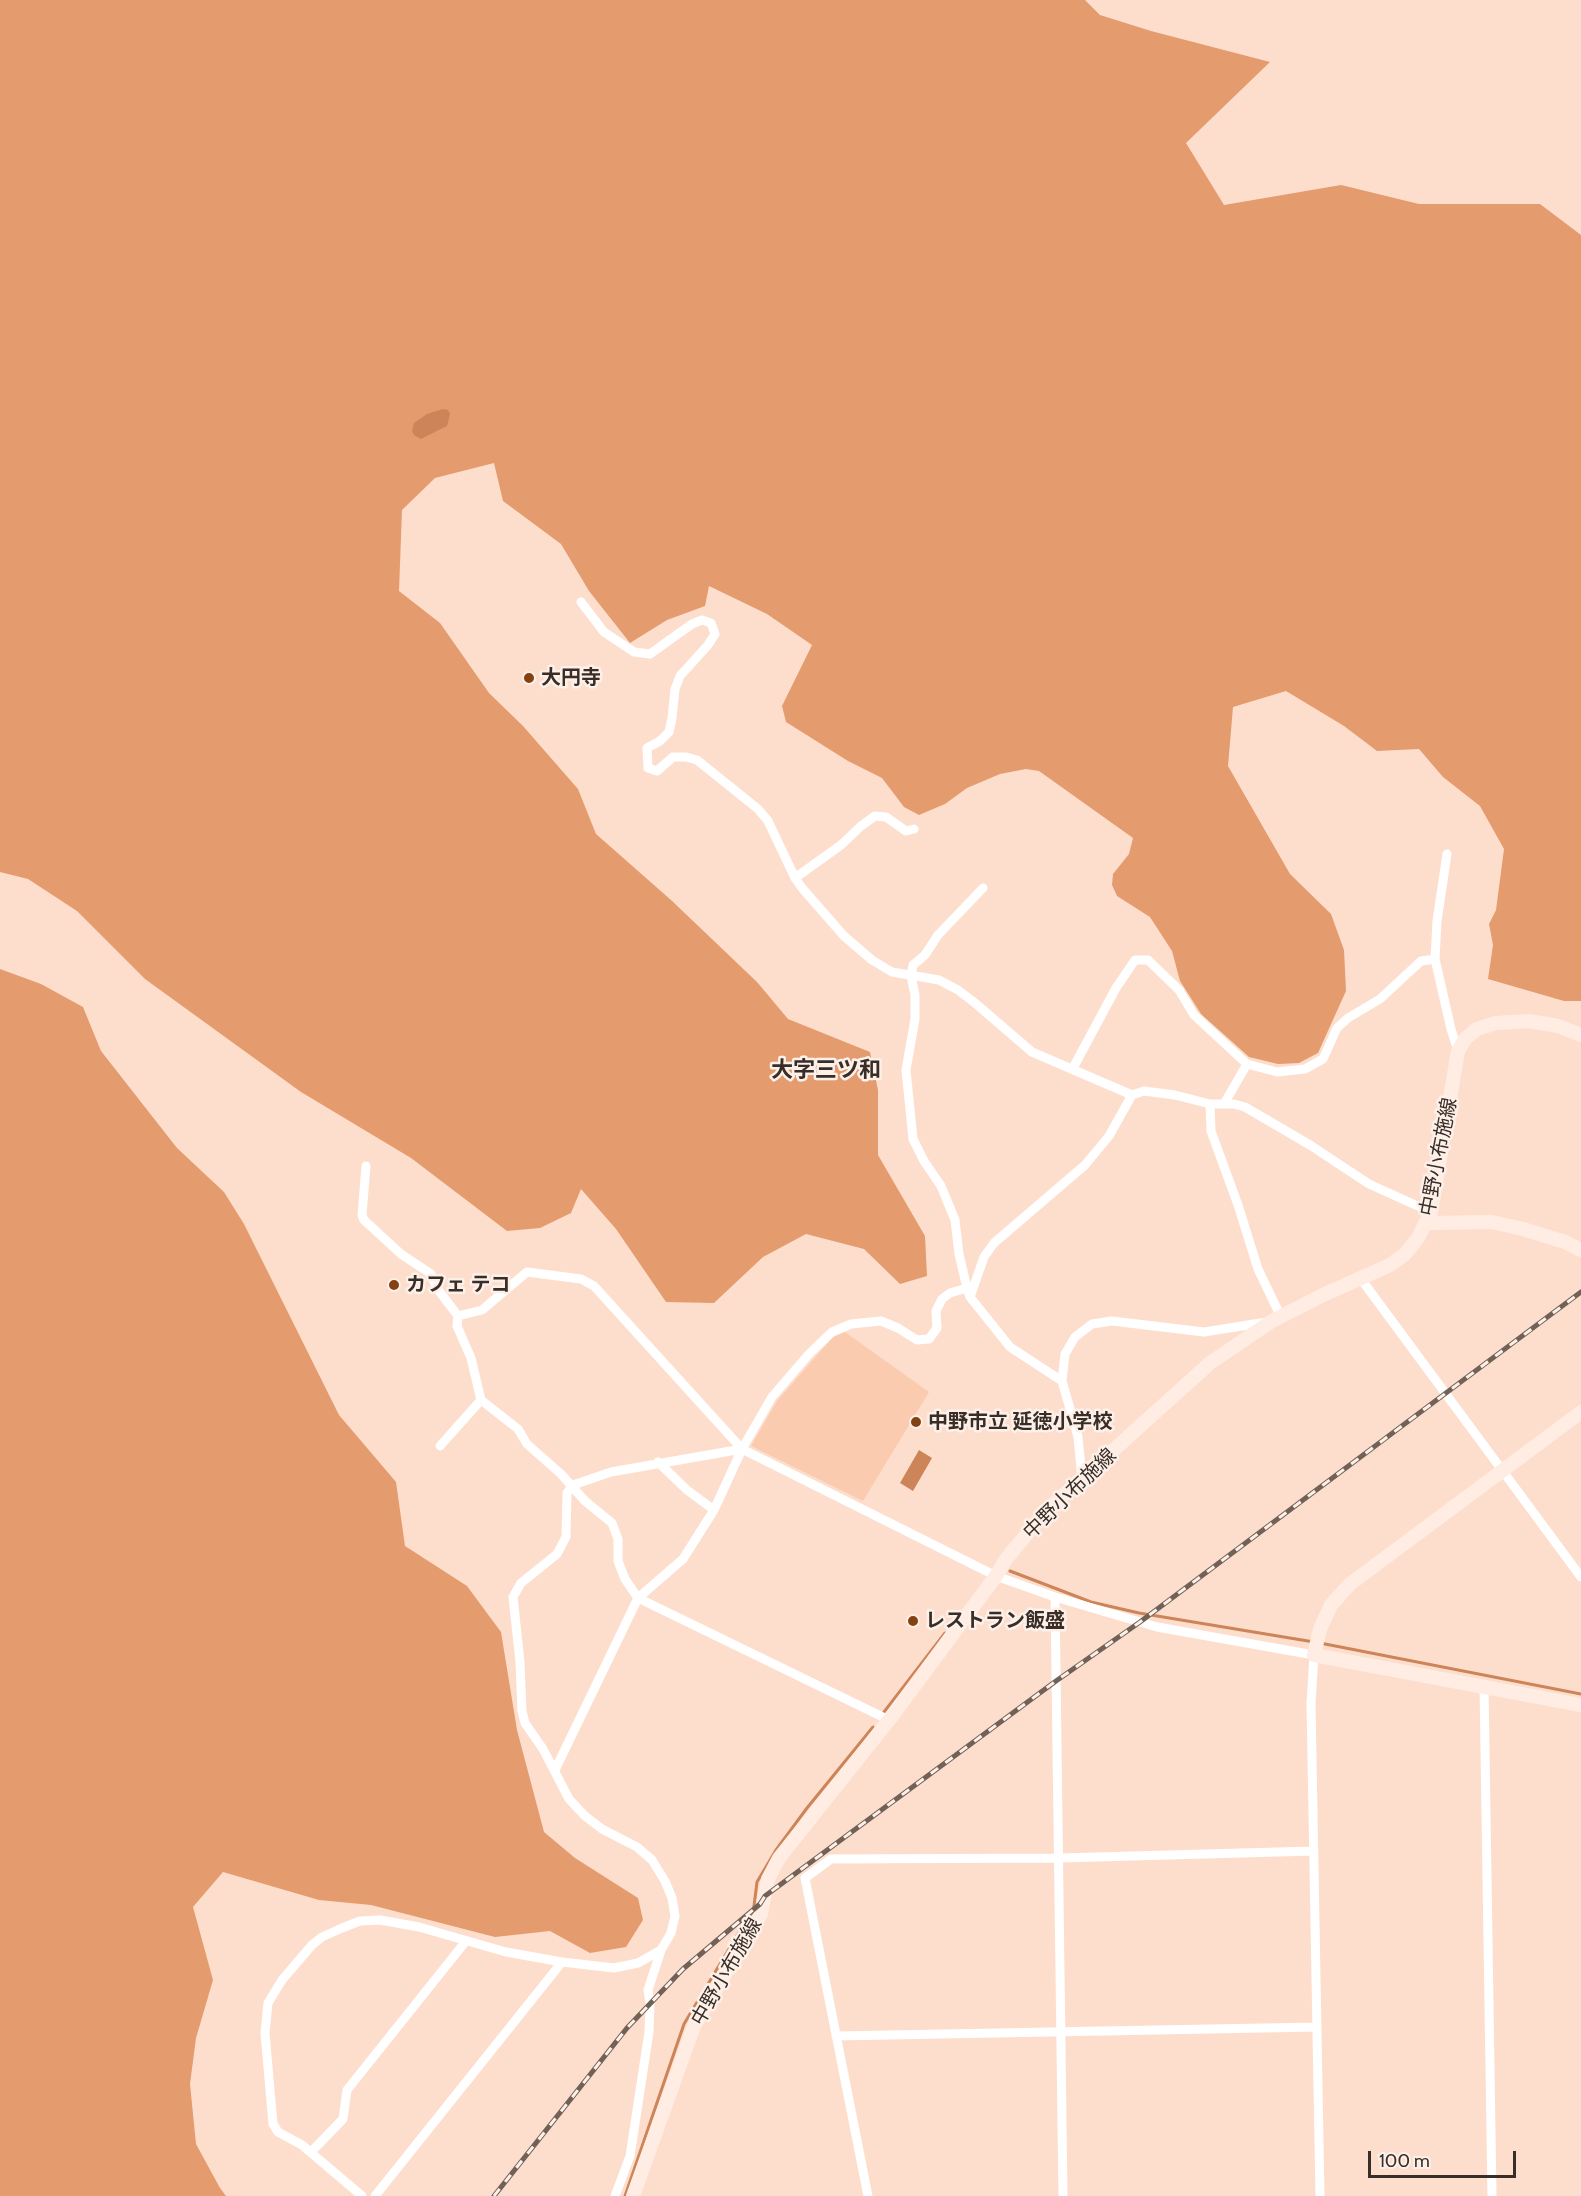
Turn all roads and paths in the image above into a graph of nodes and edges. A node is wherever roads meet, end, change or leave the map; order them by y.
1 (581, 602) dead end
2 (914, 829) dead end
3 (1447, 854) dead end
4 (795, 878) junction
5 (983, 888) dead end
6 (1435, 959) junction
7 (911, 976) junction
8 (1581, 1035) edge
9 (1458, 1051) junction
10 (1247, 1064) junction
11 (1073, 1068) junction
12 (1132, 1095) junction
13 (1210, 1104) junction
14 (1224, 1104) junction
15 (366, 1166) dead end
16 (1429, 1217) junction
17 (1581, 1250) edge
18 (1361, 1279) junction
19 (968, 1292) junction
20 (458, 1316) junction
21 (1277, 1319) junction
22 (1062, 1381) junction
23 (481, 1400) junction
24 (1581, 1412) edge
25 (440, 1446) dead end
26 (742, 1449) junction
27 (658, 1462) junction
28 (1502, 1470) junction
29 (1082, 1479) junction
30 (573, 1485) junction
31 (714, 1510) junction
32 (996, 1576) junction
33 (1581, 1577) edge
34 (1055, 1597) junction
35 (638, 1598) junction
36 (1314, 1655) junction
37 (1484, 1686) junction
38 (1581, 1705) edge
39 (889, 1720) junction
40 (555, 1770) junction
41 (1314, 1851) junction
42 (1060, 1858) junction
43 (466, 1941) junction
44 (661, 1950) junction
45 (562, 1962) junction
46 (1317, 2027) junction
47 (1062, 2031) junction
48 (836, 2036) junction
49 (310, 2152) junction
50 (362, 2196) edge
51 (375, 2196) edge
52 (615, 2196) edge
53 (633, 2196) edge
54 (868, 2196) edge
55 (1063, 2196) edge
56 (1320, 2196) edge
57 (1492, 2196) edge

1 - 4 street
2 - 4 street
3 - 6 street
4 - 7 street
5 - 7 street
6 - 9 street
6 - 10 street
7 - 11 street
7 - 19 street
8 - 9 main road
9 - 16 main road, 中野小布施線
10 - 11 street
10 - 14 street
11 - 12 street
12 - 13 street
12 - 19 street
13 - 14 street
13 - 21 street
14 - 16 street
15 - 20 street
16 - 17 main road
16 - 18 main road, 中野小布施線
18 - 21 main road, 中野小布施線
18 - 28 street
19 - 22 street
19 - 26 street
20 - 23 street
20 - 26 street
21 - 22 street
21 - 29 main road, 中野小布施線
22 - 29 street
23 - 25 street
23 - 30 street
24 - 28 main road
26 - 27 street
26 - 31 street
26 - 32 street
27 - 30 street
27 - 31 street
28 - 33 street
28 - 36 main road
29 - 32 main road, 中野小布施線
30 - 35 street
30 - 40 street
31 - 35 street
32 - 34 street
32 - 39 main road, 中野小布施線
34 - 36 street
34 - 42 street
35 - 39 street
35 - 40 street
36 - 37 main road
36 - 41 street
37 - 38 main road
37 - 57 street
39 - 53 main road, 中野小布施線
40 - 44 street
41 - 42 street
41 - 46 street
42 - 47 street
42 - 48 street
43 - 45 street
43 - 49 street
43 - 49 street
44 - 45 street
44 - 52 street
45 - 51 street
46 - 47 street
46 - 56 street
47 - 48 street
47 - 55 street
48 - 54 street
49 - 50 street

